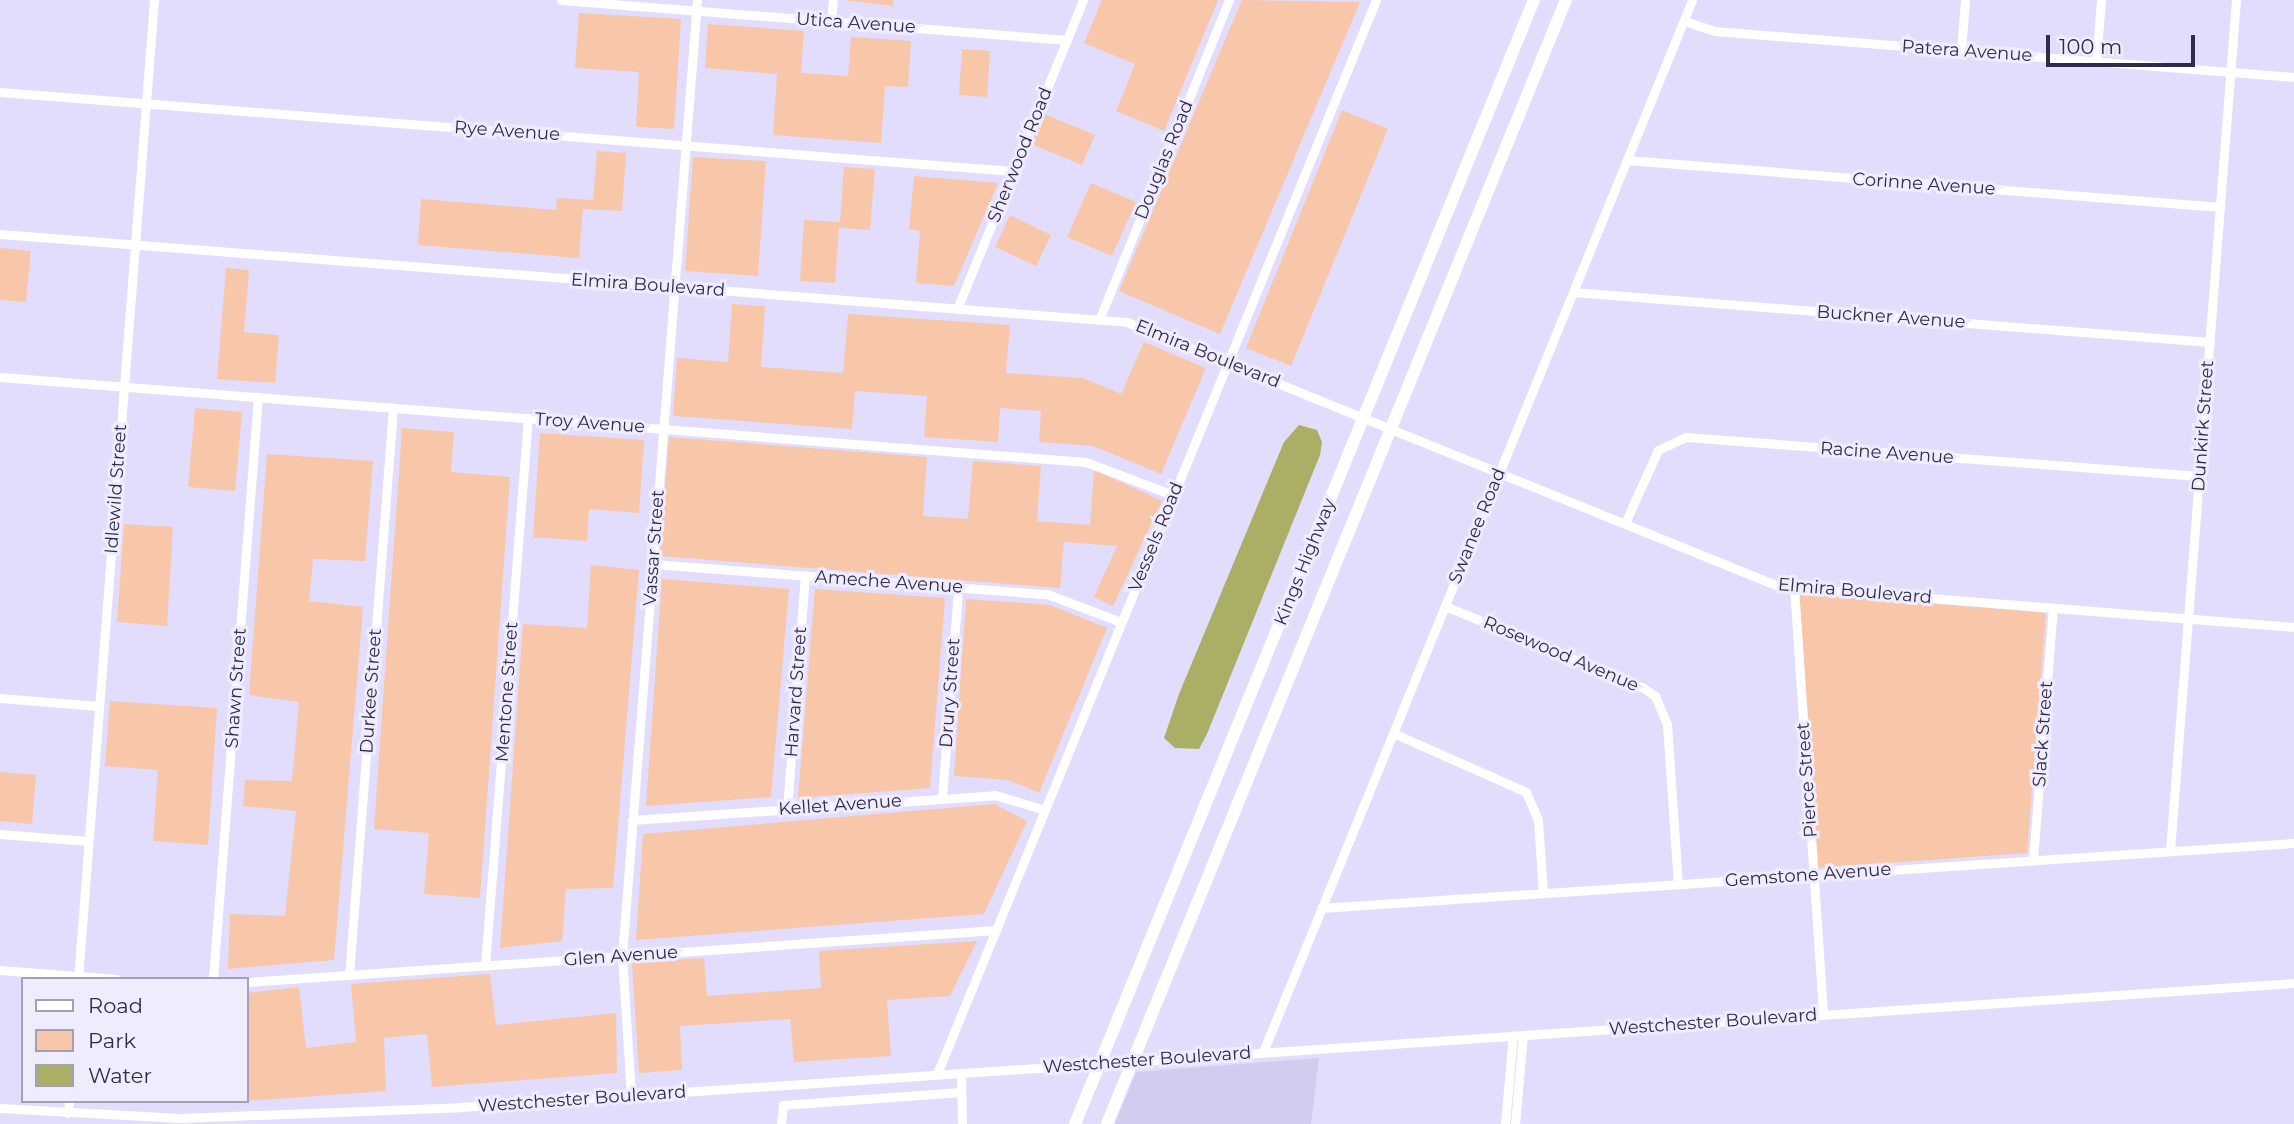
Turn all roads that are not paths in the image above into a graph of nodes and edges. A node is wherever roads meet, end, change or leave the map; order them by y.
1 (154, 0) edge
2 (561, 0) edge
3 (697, 0) edge
4 (832, 0) edge
5 (1083, 0) edge
6 (1229, 0) edge
7 (1376, 0) edge
8 (1534, 0) edge
9 (1566, 0) edge
10 (1692, 0) edge
11 (1965, 0) edge
12 (2101, 0) edge
13 (2236, 0) edge
14 (696, 10) junction
15 (831, 21) junction
16 (1684, 21) junction
17 (1067, 40) junction
18 (1961, 51) junction
19 (2096, 61) junction
20 (2231, 72) junction
21 (2294, 77) edge
22 (0, 92) edge
23 (146, 103) junction
24 (685, 145) junction
25 (1627, 160) junction
26 (1013, 171) junction
27 (2220, 207) junction
28 (0, 234) edge
29 (135, 245) junction
30 (674, 287) junction
31 (1573, 292) junction
32 (957, 309) junction
33 (1098, 320) junction
34 (2210, 342) junction
35 (1228, 361) junction
36 (0, 377) edge
37 (124, 387) junction
38 (258, 397) junction
39 (393, 408) junction
40 (1364, 417) junction
41 (528, 418) junction
42 (1391, 428) junction
43 (663, 429) junction
44 (1499, 472) junction
45 (2199, 477) junction
46 (1173, 495) junction
47 (1625, 523) junction
48 (653, 564) junction
49 (806, 576) junction
50 (1794, 587) junction
51 (958, 588) junction
52 (1445, 606) junction
53 (2053, 608) junction
54 (2188, 618) junction
55 (1121, 622) junction
56 (2294, 626) edge
57 (0, 698) edge
58 (99, 706) junction
59 (1393, 733) junction
60 (942, 798) junction
61 (787, 809) junction
62 (1045, 810) junction
63 (632, 820) junction
64 (0, 834) edge
65 (88, 841) junction
66 (2294, 843) edge
67 (2170, 851) junction
68 (2033, 860) junction
69 (1813, 875) junction
70 (1678, 884) junction
71 (1543, 893) junction
72 (1321, 908) junction
73 (996, 930) junction
74 (622, 956) junction
75 (485, 965) junction
76 (0, 970) edge
77 (349, 975) junction
78 (78, 977) edge
79 (213, 977) edge
80 (248, 982) edge
81 (2294, 983) edge
82 (1822, 1014) junction
83 (1513, 1035) junction
84 (1523, 1035) junction
85 (1262, 1052) junction
86 (1133, 1061) junction
87 (1100, 1063) junction
88 (961, 1073) junction
89 (937, 1074) junction
90 (961, 1093) junction
91 (631, 1096) junction
92 (69, 1103) edge
93 (0, 1108) edge
94 (68, 1113) junction
95 (781, 1124) edge
96 (962, 1124) edge
97 (1075, 1124) edge
98 (1107, 1124) edge
99 (1505, 1124) edge
100 (1515, 1124) edge

1 - 23 street, Idlewild Street
2 - 14 street, Utica Avenue
3 - 14 street, Vassar Street
4 - 15 street
5 - 17 street, Sherwood Road
6 - 33 street, Douglas Road
7 - 35 street, Vessels Road
8 - 40 main road, Kings Highway
9 - 42 main road, Kings Highway
10 - 16 street, Swanee Road
11 - 18 street
12 - 19 street
13 - 20 street, Dunkirk Street
14 - 15 street, Utica Avenue
14 - 24 street, Vassar Street
15 - 17 street, Utica Avenue
16 - 18 street, Patera Avenue
16 - 25 street, Swanee Road
17 - 26 street, Sherwood Road
18 - 19 street, Patera Avenue
19 - 20 street, Patera Avenue
20 - 21 street, Patera Avenue
20 - 27 street, Dunkirk Street
22 - 23 street, Rye Avenue
23 - 24 street, Rye Avenue
23 - 29 street, Idlewild Street
24 - 26 street, Rye Avenue
24 - 30 street, Vassar Street
25 - 27 street, Corinne Avenue
25 - 31 street, Swanee Road
26 - 32 street, Sherwood Road
27 - 34 street, Dunkirk Street
28 - 29 street, Elmira Boulevard
29 - 30 street, Elmira Boulevard
29 - 37 street, Idlewild Street
30 - 32 street, Elmira Boulevard
30 - 43 street, Vassar Street
31 - 34 street, Buckner Avenue
31 - 44 street, Swanee Road
32 - 33 street, Elmira Boulevard
33 - 35 street, Elmira Boulevard
34 - 45 street, Dunkirk Street
35 - 40 street, Elmira Boulevard
35 - 46 street, Vessels Road
36 - 37 street, Troy Avenue
37 - 38 street, Troy Avenue
37 - 58 street, Idlewild Street
38 - 39 street, Troy Avenue
38 - 79 street, Shawn Street
39 - 41 street, Troy Avenue
39 - 77 street, Durkee Street
40 - 42 street, Elmira Boulevard
40 - 87 main road, Kings Highway
41 - 43 street, Troy Avenue
41 - 75 street, Mentone Street
42 - 44 street, Elmira Boulevard
42 - 86 main road, Kings Highway
43 - 46 street, Troy Avenue
43 - 48 street, Vassar Street
44 - 47 street, Elmira Boulevard
44 - 52 street, Swanee Road
45 - 47 street, Racine Avenue
45 - 54 street, Dunkirk Street
46 - 55 street, Vessels Road
47 - 50 street, Elmira Boulevard
48 - 49 street, Ameche Avenue
48 - 63 street, Vassar Street
49 - 51 street, Ameche Avenue
49 - 61 street, Harvard Street
50 - 53 street, Elmira Boulevard
50 - 69 street, Pierce Street
51 - 55 street, Ameche Avenue
51 - 60 street, Drury Street
52 - 59 street, Swanee Road
52 - 70 street, Rosewood Avenue
53 - 54 street, Elmira Boulevard
53 - 68 street, Slack Street
54 - 56 street, Elmira Boulevard
54 - 67 street, Dunkirk Street
55 - 62 street, Vessels Road
57 - 58 street
58 - 65 street, Idlewild Street
59 - 71 street
59 - 72 street, Swanee Road
60 - 61 street, Kellet Avenue
60 - 62 street, Kellet Avenue
61 - 63 street, Kellet Avenue
62 - 73 street, Vessels Road
63 - 74 street, Vassar Street
64 - 65 street
65 - 78 street, Idlewild Street
66 - 67 street, Gemstone Avenue
67 - 68 street, Gemstone Avenue
68 - 69 street, Gemstone Avenue
69 - 70 street, Gemstone Avenue
69 - 82 street, Pierce Street
70 - 71 street, Gemstone Avenue
71 - 72 street, Gemstone Avenue
72 - 85 street, Swanee Road
73 - 74 street, Glen Avenue
73 - 89 street, Vessels Road
74 - 75 street, Glen Avenue
74 - 91 street, Vassar Street
75 - 77 street, Glen Avenue
76 - 78 street
77 - 80 street, Glen Avenue
81 - 82 street, Westchester Boulevard
82 - 84 street, Westchester Boulevard
83 - 84 street, Westchester Boulevard
83 - 85 street, Westchester Boulevard
83 - 99 street
84 - 100 street
85 - 86 street, Westchester Boulevard
86 - 87 street, Westchester Boulevard
86 - 98 main road, Kings Highway
87 - 88 street, Westchester Boulevard
87 - 97 main road, Kings Highway
88 - 89 street, Westchester Boulevard
88 - 90 street
89 - 91 street, Westchester Boulevard
90 - 95 street
90 - 96 street
91 - 94 street, Westchester Boulevard
92 - 94 street
93 - 94 street, Westchester Boulevard

